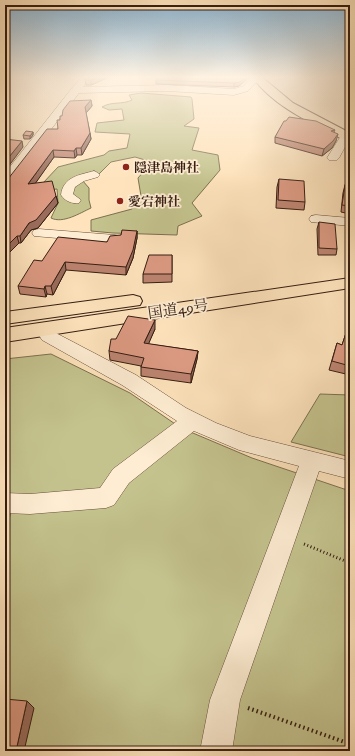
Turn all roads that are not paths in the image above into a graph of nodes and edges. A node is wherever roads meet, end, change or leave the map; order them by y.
1 (57, 113) edge
2 (302, 113) edge
3 (348, 137) edge
4 (22, 143) edge
5 (33, 144) junction
6 (333, 158) dead end
7 (94, 174) dead end
8 (5, 181) edge
9 (75, 200) dead end
10 (316, 219) dead end
11 (350, 222) edge
12 (39, 233) dead end
13 (115, 239) edge
14 (350, 268) edge
15 (350, 283) edge
16 (5, 318) edge
17 (44, 329) junction
18 (5, 335) edge
19 (193, 420) junction
20 (312, 460) junction
21 (350, 470) edge
22 (5, 503) edge
23 (216, 751) edge

1 - 5 street
2 - 3 main road
3 - 6 street
4 - 5 street
5 - 8 street
7 - 9 street
10 - 11 street
12 - 13 street
14 - 16 main road, 国道49号
15 - 17 main road, 国道49号
17 - 18 main road, 国道49号
17 - 19 street
19 - 20 street
19 - 22 street
20 - 21 street
20 - 23 street

